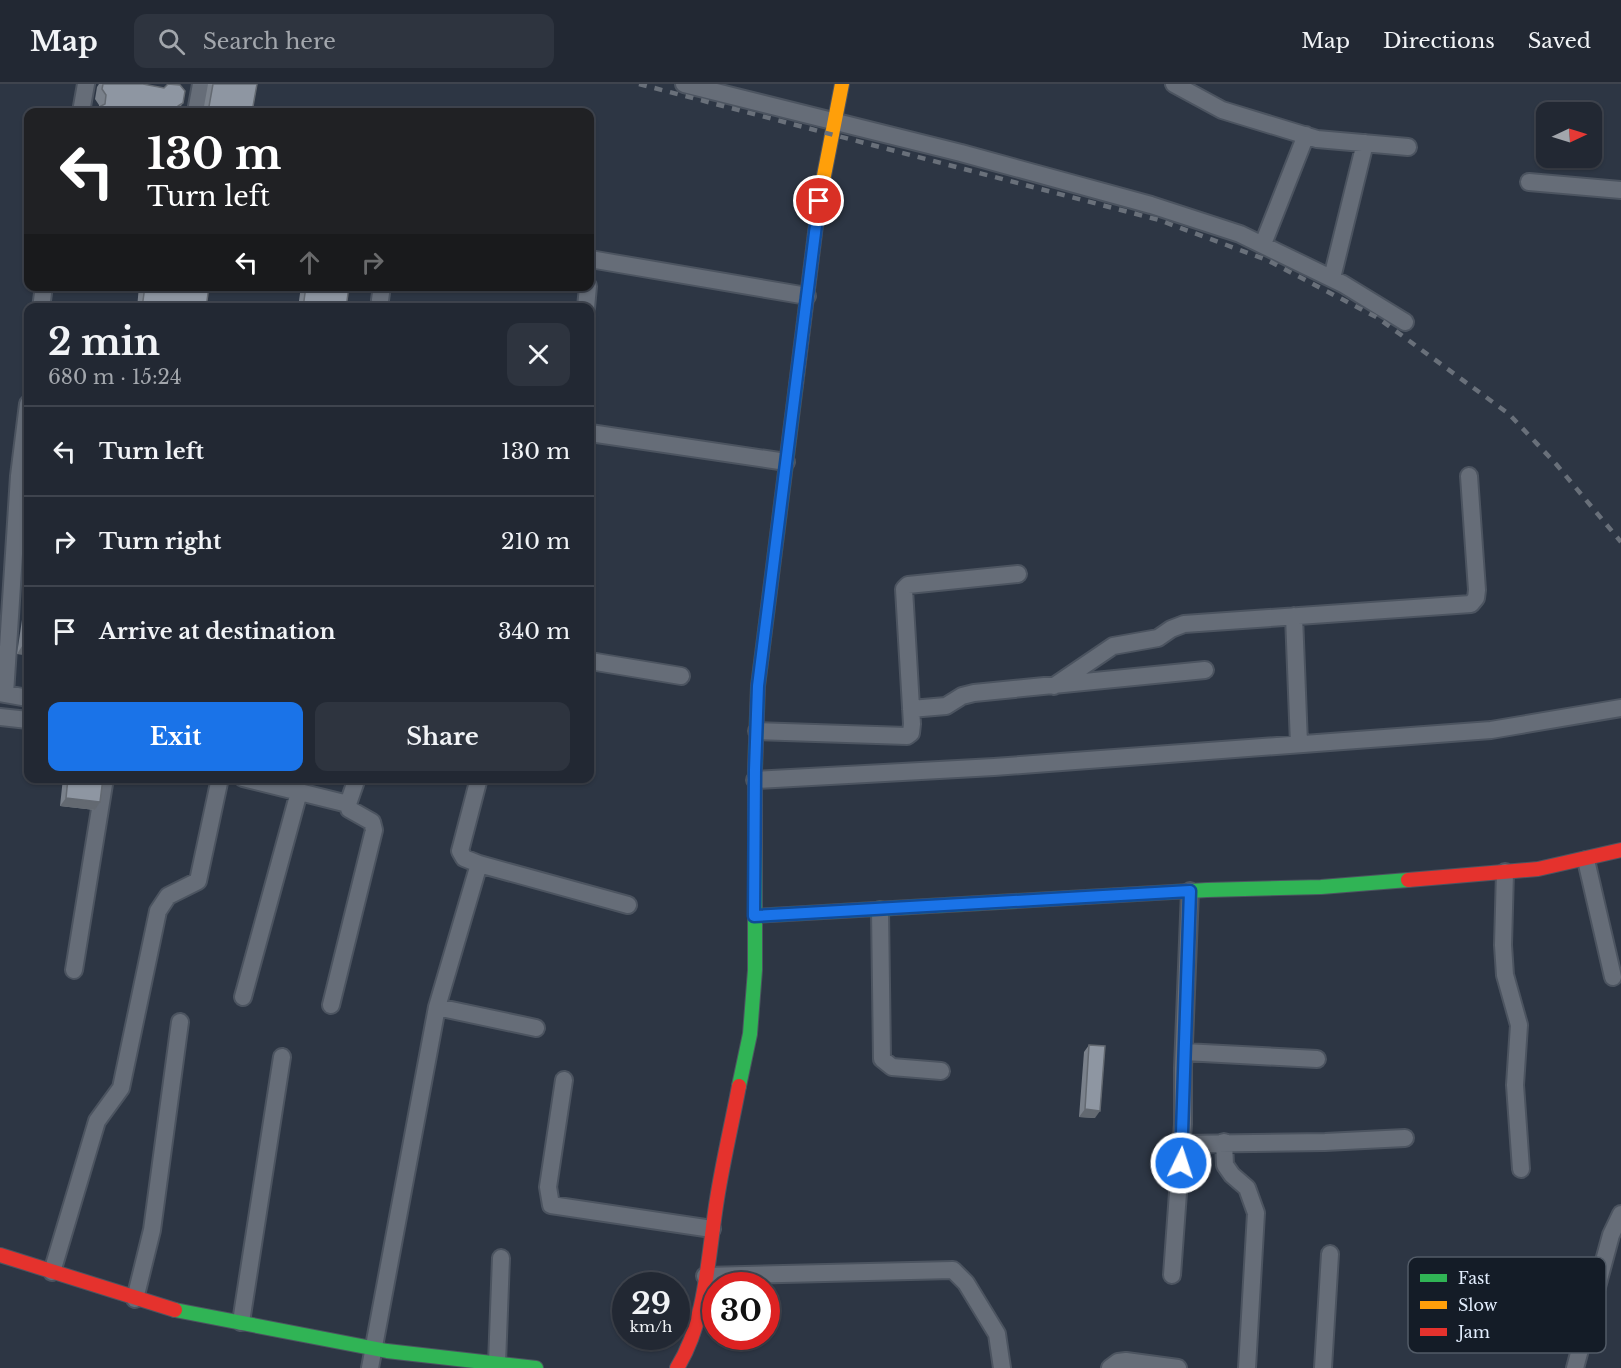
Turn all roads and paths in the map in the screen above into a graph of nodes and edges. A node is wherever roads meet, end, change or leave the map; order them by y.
1 (86, 84) edge
2 (201, 84) edge
3 (684, 84) edge
4 (842, 84) edge
5 (1174, 84) edge
6 (82, 108) edge
7 (197, 108) edge
8 (834, 120) junction
9 (1306, 135) junction
10 (1365, 143) junction
11 (1408, 147) dead end
12 (1529, 182) dead end
13 (1621, 190) edge
14 (1263, 244) junction
15 (594, 266) edge
16 (1332, 278) junction
17 (807, 296) junction
18 (1405, 322) dead end
19 (594, 434) edge
20 (24, 436) edge
21 (786, 462) junction
22 (1469, 476) dead end
23 (21, 553) edge
24 (1018, 574) dead end
25 (1294, 616) junction
26 (594, 662) edge
27 (1205, 670) dead end
28 (681, 676) dead end
29 (1054, 686) junction
30 (2, 693) edge
31 (24, 697) edge
32 (1621, 708) edge
33 (911, 709) junction
34 (0, 717) edge
35 (24, 720) edge
36 (757, 731) junction
37 (1299, 744) junction
38 (755, 780) junction
39 (104, 783) edge
40 (219, 783) edge
41 (263, 783) edge
42 (355, 783) edge
43 (478, 783) edge
44 (299, 792) junction
45 (348, 804) junction
46 (1621, 850) edge
47 (1587, 860) junction
48 (479, 864) junction
49 (1505, 872) junction
50 (1190, 891) junction
51 (628, 905) dead end
52 (880, 910) junction
53 (754, 916) junction
54 (74, 970) dead end
55 (1613, 977) dead end
56 (243, 997) dead end
57 (331, 1005) dead end
58 (437, 1007) junction
59 (180, 1022) dead end
60 (537, 1028) dead end
61 (1184, 1052) junction
62 (282, 1058) dead end
63 (1317, 1059) dead end
64 (941, 1071) dead end
65 (564, 1080) dead end
66 (1405, 1138) dead end
67 (1224, 1142) junction
68 (1182, 1144) junction
69 (1521, 1169) dead end
70 (1621, 1214) edge
71 (712, 1229) junction
72 (1330, 1254) dead end
73 (0, 1255) edge
74 (1605, 1257) edge
75 (501, 1258) dead end
76 (52, 1272) junction
77 (706, 1272) edge
78 (780, 1274) edge
79 (1172, 1275) dead end
80 (702, 1290) edge
81 (135, 1299) junction
82 (241, 1322) junction
83 (374, 1348) junction
84 (1579, 1353) edge
85 (497, 1363) junction
86 (370, 1368) edge
87 (536, 1368) edge
88 (677, 1368) edge
89 (1002, 1368) edge
90 (1110, 1368) edge
91 (1178, 1368) edge
92 (1247, 1368) edge
93 (1323, 1368) edge
94 (1575, 1368) edge

1 - 6 street
2 - 7 street
3 - 8 street
4 - 8 main road
5 - 9 street
8 - 14 street
8 - 17 main road
9 - 10 street
9 - 14 street
10 - 11 street
10 - 16 street
12 - 13 street
14 - 16 street
15 - 17 street
16 - 18 street
17 - 21 main road
19 - 21 street
20 - 23 street
21 - 36 main road
22 - 25 street
23 - 30 street
24 - 33 street
25 - 29 street
25 - 37 street
26 - 28 street
27 - 29 street
29 - 33 street
30 - 31 street
32 - 37 street
33 - 36 street
34 - 35 street
36 - 38 main road
37 - 38 street
38 - 53 main road
39 - 54 street
40 - 76 street
41 - 44 street
42 - 45 street
43 - 48 street
44 - 45 street
44 - 56 street
45 - 57 street
46 - 47 main road
47 - 49 main road
47 - 55 street
48 - 51 street
48 - 58 street
49 - 50 main road
49 - 69 street
50 - 52 main road
50 - 61 street
52 - 53 main road
52 - 64 street
53 - 71 main road
58 - 60 street
58 - 83 street
59 - 81 street
61 - 63 street
61 - 68 street
62 - 82 street
65 - 71 street
66 - 67 street
67 - 68 street
67 - 92 street
68 - 79 street
70 - 74 street
71 - 77 main road
72 - 93 street
73 - 76 main road
75 - 85 street
76 - 81 main road
78 - 89 street
80 - 88 main road
81 - 82 main road
82 - 83 main road
83 - 85 main road
83 - 86 street
84 - 94 street
85 - 87 main road
90 - 91 street

